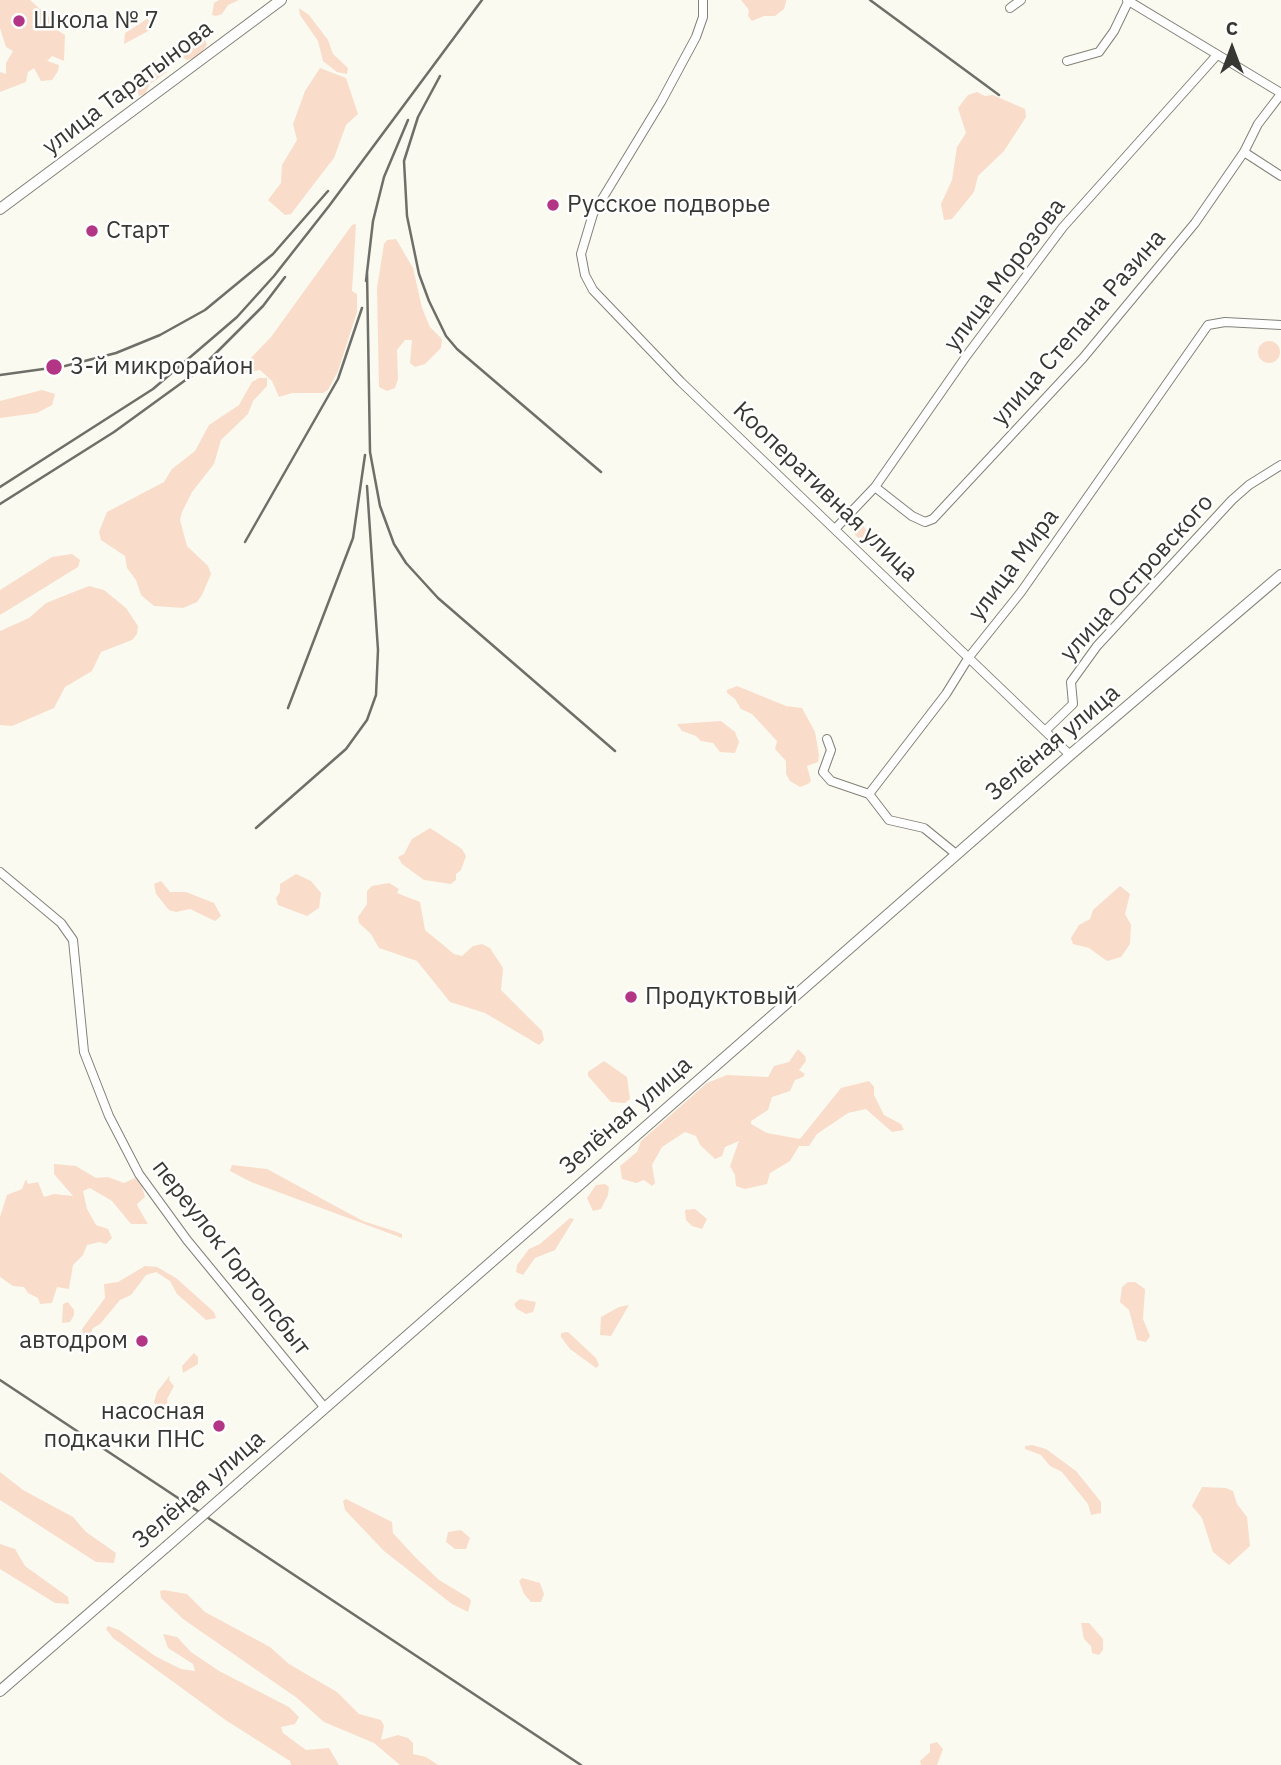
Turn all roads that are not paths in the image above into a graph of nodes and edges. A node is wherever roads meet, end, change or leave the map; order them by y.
1 (703, 0) edge
2 (1021, 0) edge
3 (276, 1) edge
4 (1127, 1) edge
5 (1010, 8) dead end
6 (1217, 55) junction
7 (1067, 61) dead end
8 (1281, 94) edge
9 (1244, 152) junction
10 (1281, 176) edge
11 (0, 209) edge
12 (1281, 325) edge
13 (1281, 465) edge
14 (875, 487) junction
15 (836, 528) junction
16 (1281, 575) edge
17 (969, 657) junction
18 (1046, 730) junction
19 (827, 738) dead end
20 (1069, 755) junction
21 (869, 794) junction
22 (956, 854) junction
23 (0, 872) edge
24 (324, 1408) junction
25 (0, 1691) edge

1 - 15 street, Кооперативная улица
2 - 5 street
3 - 11 street, улица Таратынова
4 - 6 street
4 - 7 street
6 - 8 street
6 - 14 street, улица Морозова
8 - 9 street, улица Степана Разина
9 - 10 street
9 - 14 street, улица Степана Разина
12 - 17 street, улица Мира
13 - 18 street, улица Островского
14 - 15 street, улица Морозова
15 - 17 street, Кооперативная улица
16 - 20 street, Зелёная улица
17 - 18 street, Кооперативная улица
17 - 21 street, улица Мира
18 - 20 street, Кооперативная улица
19 - 21 street
20 - 22 street, Зелёная улица
21 - 22 street
22 - 24 street, Зелёная улица
23 - 24 street, переулок Гортопсбыт
24 - 25 street, Зелёная улица, bridge

